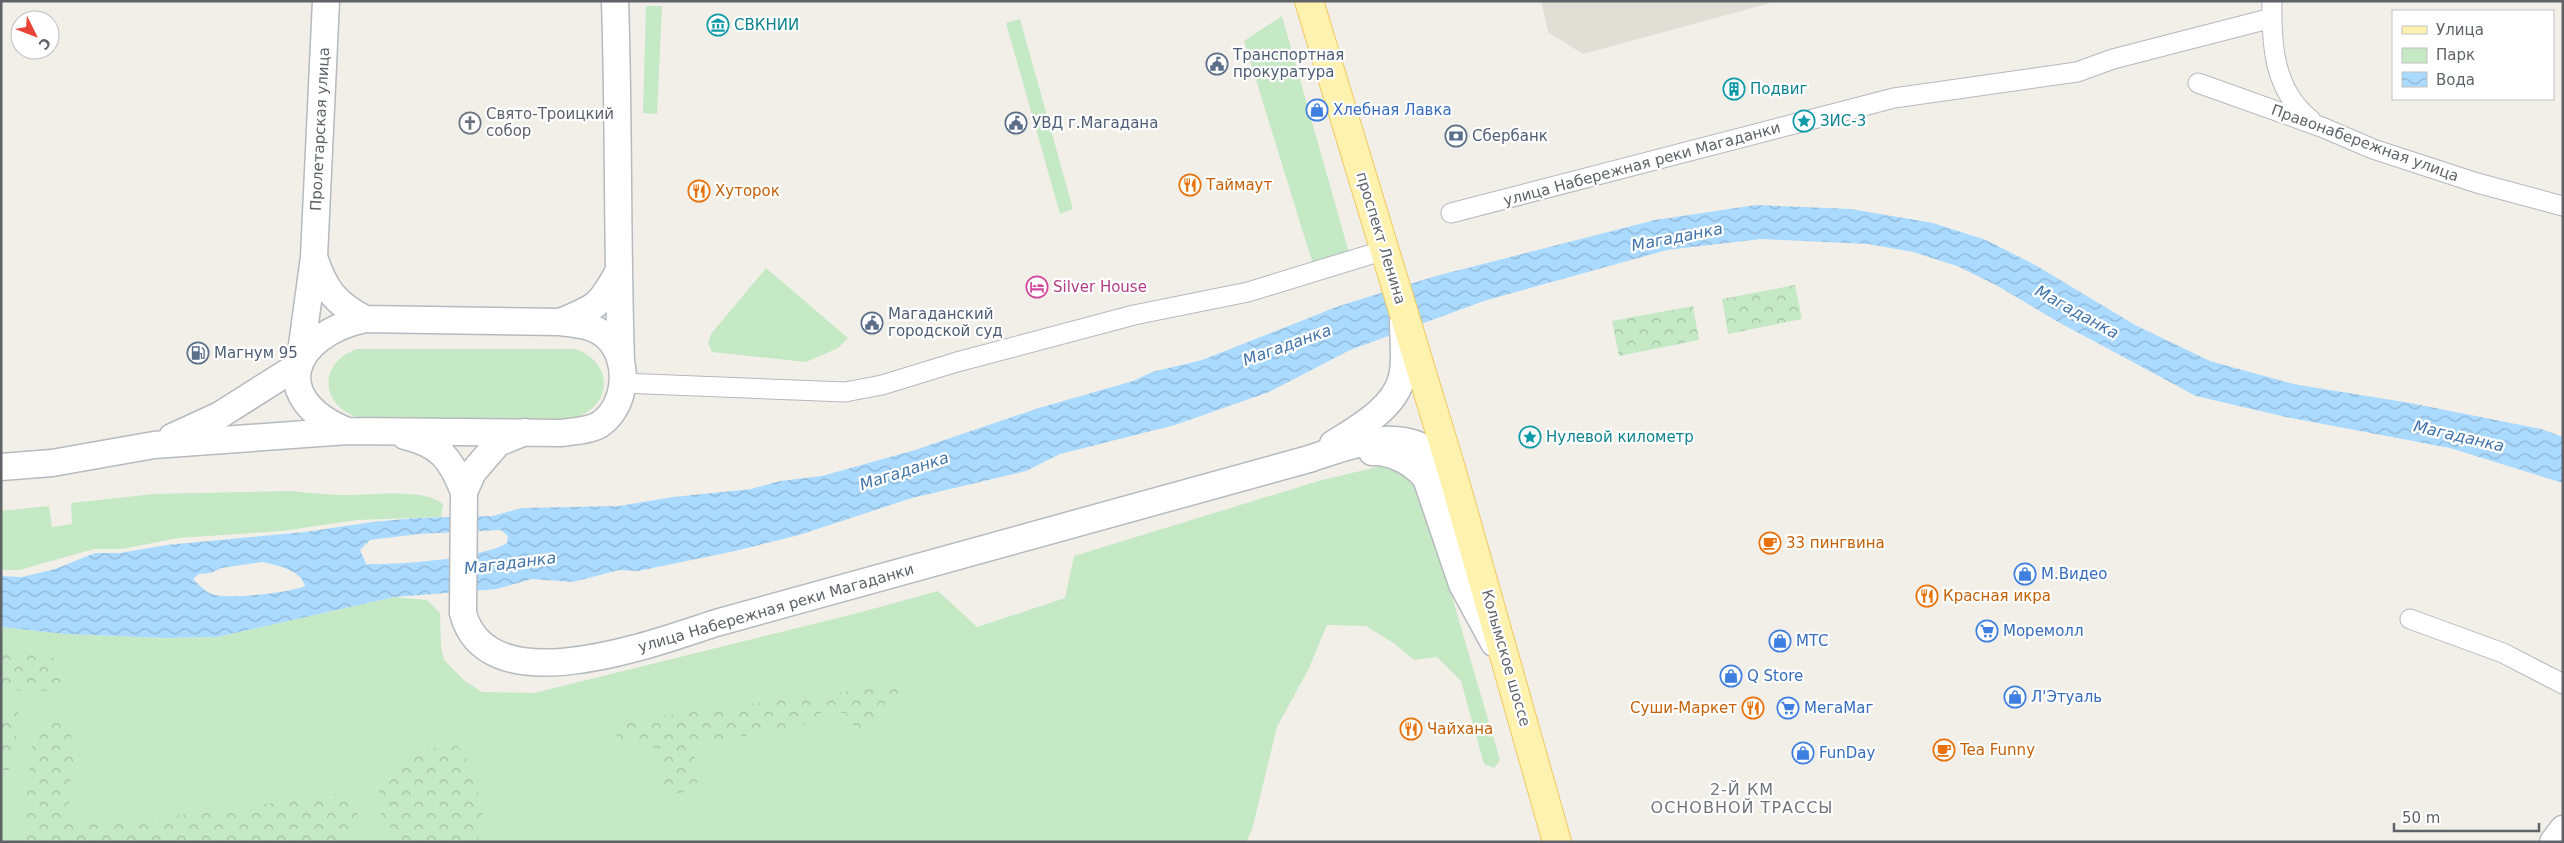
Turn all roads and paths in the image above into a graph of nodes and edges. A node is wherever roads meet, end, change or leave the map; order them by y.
1 (326, 1) edge
2 (615, 1) edge
3 (1309, 1) edge
4 (2272, 9) edge
5 (2198, 83) dead end
6 (2324, 128) junction
7 (2563, 206) edge
8 (1450, 214) dead end
9 (1387, 256) junction
10 (314, 257) junction
11 (618, 272) junction
12 (365, 319) junction
13 (560, 322) junction
14 (299, 365) junction
15 (1411, 366) junction
16 (622, 375) junction
17 (379, 430) junction
18 (347, 431) junction
19 (525, 432) junction
20 (154, 445) junction
21 (1309, 459) junction
22 (1, 467) edge
23 (1453, 475) junction
24 (464, 492) junction
25 (2410, 619) dead end
26 (1509, 669) junction
27 (2563, 684) edge
28 (2563, 829) edge
29 (1557, 842) edge
30 (2553, 842) edge

1 - 10 street, Пролетарская улица
2 - 11 street
3 - 9 main road, проспект Ленина
4 - 6 street
4 - 8 street, улица Набережная реки Магаданки
5 - 6 street, Правонабережная улица
6 - 7 street, Правонабережная улица
9 - 15 main road, проспект Ленина
9 - 16 street
10 - 12 street, Пролетарская улица
10 - 14 street, Пролетарская улица
11 - 13 street
11 - 16 street
12 - 13 street
12 - 14 street
13 - 16 street
14 - 18 street, Пролетарская улица
14 - 20 street, улица Набережная реки Магаданки
15 - 21 street
15 - 23 main road, проспект Ленина
16 - 19 street, улица Набережная реки Магаданки
17 - 18 street, улица Набережная реки Магаданки
17 - 19 street, улица Набережная реки Магаданки
17 - 24 street
18 - 20 street, улица Набережная реки Магаданки
19 - 24 street, улица Набережная реки Магаданки
20 - 22 street, улица Набережная реки Магаданки
21 - 23 street
21 - 24 street, улица Набережная реки Магаданки
21 - 26 street
23 - 26 main road, Колымское шоссе
25 - 27 street
26 - 29 main road, Колымское шоссе
28 - 30 street

